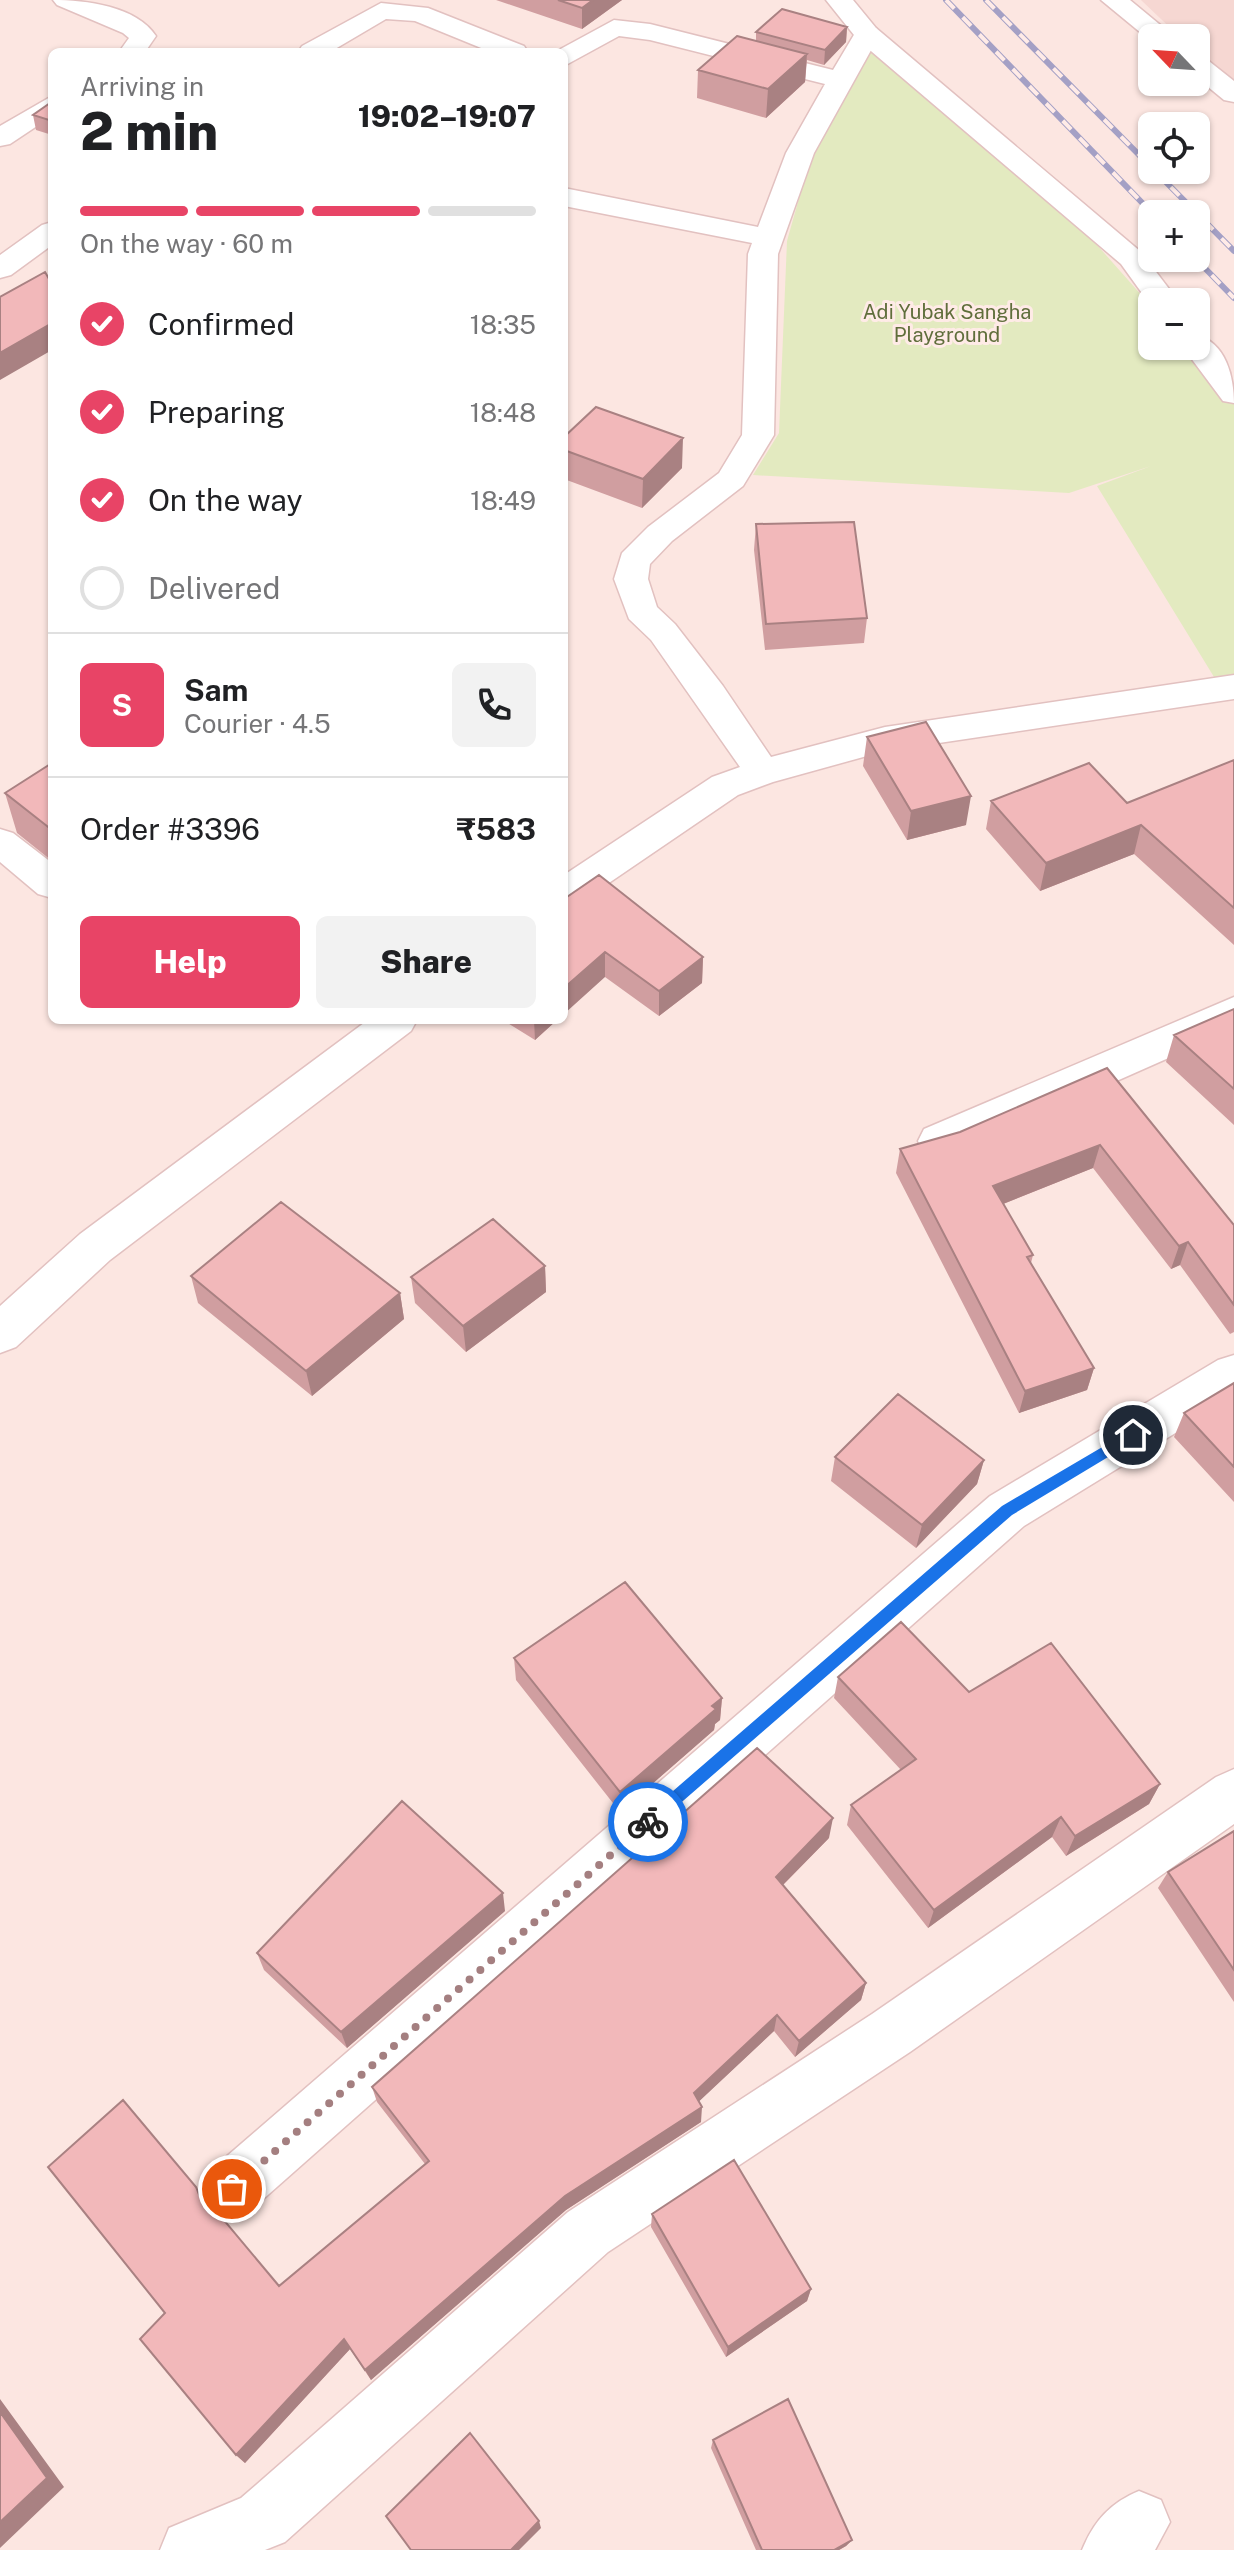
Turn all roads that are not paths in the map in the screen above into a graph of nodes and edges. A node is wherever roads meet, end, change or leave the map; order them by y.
1 (66, 0) edge
2 (839, 0) edge
3 (1114, 0) edge
4 (1145, 24) edge
5 (867, 34) junction
6 (135, 48) edge
7 (318, 48) edge
8 (505, 48) edge
9 (568, 56) edge
10 (1210, 75) edge
11 (840, 80) junction
12 (1234, 94) edge
13 (48, 107) edge
14 (0, 138) edge
15 (568, 198) edge
16 (48, 234) edge
17 (770, 238) junction
18 (0, 269) edge
19 (1154, 288) edge
20 (1208, 360) edge
21 (1234, 394) edge
22 (1234, 687) edge
23 (762, 772) junction
24 (0, 842) edge
25 (48, 881) edge
26 (568, 891) edge
27 (1234, 1012) edge
28 (392, 1024) edge
29 (939, 1141) edge
30 (0, 1334) edge
31 (1234, 1374) edge
32 (1234, 1794) edge
33 (232, 2189) dead end
34 (191, 2550) edge

1 - 6 street
2 - 5 street
3 - 4 street
5 - 11 street
5 - 19 street
7 - 8 street
9 - 11 street
10 - 12 street
11 - 17 street
13 - 14 street
15 - 17 street
16 - 18 street
17 - 23 street
20 - 21 street
22 - 23 street
23 - 26 street
24 - 25 street
27 - 29 street
28 - 30 street
31 - 33 street
32 - 34 street

